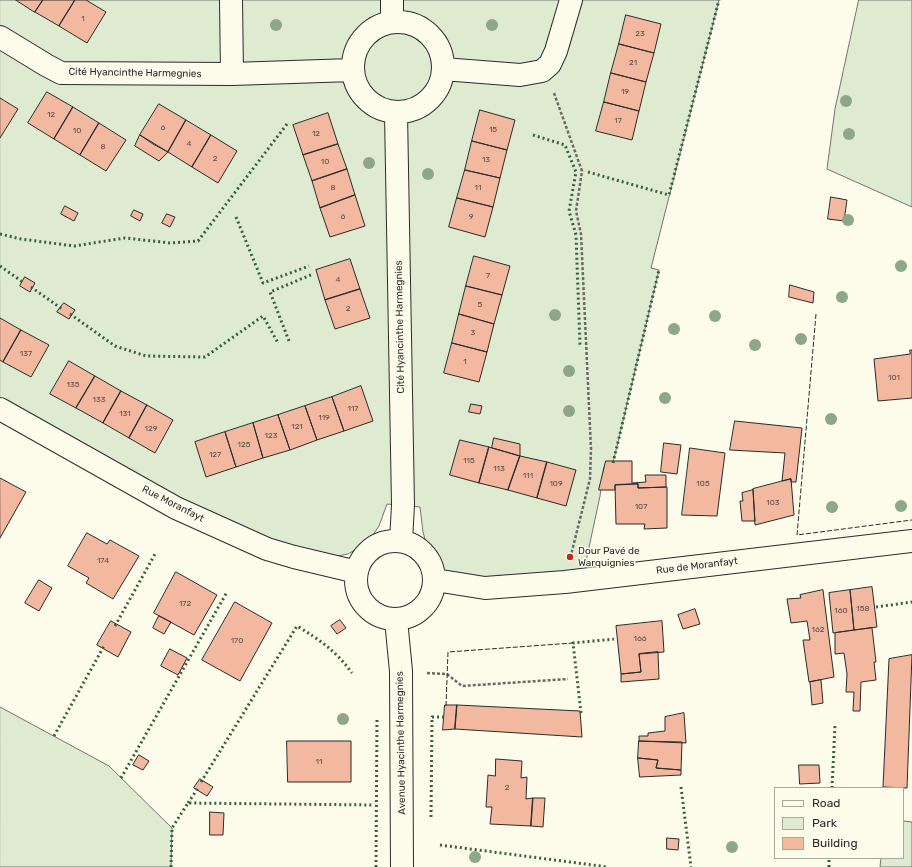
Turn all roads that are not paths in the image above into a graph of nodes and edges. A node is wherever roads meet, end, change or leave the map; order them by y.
1 (231, 0) edge
2 (392, 0) edge
3 (571, 0) edge
4 (392, 22) junction
5 (0, 37) edge
6 (443, 69) junction
7 (352, 70) junction
8 (232, 74) junction
9 (396, 113) junction
10 (0, 409) edge
11 (401, 541) junction
12 (912, 541) edge
13 (357, 572) junction
14 (435, 580) junction
15 (396, 620) junction
16 (402, 867) edge

1 - 8 street
2 - 4 street
3 - 6 street
4 - 6 street
4 - 7 street
5 - 8 street, Cité Hyancinthe Harmegnies
6 - 9 street
7 - 8 street, Cité Hyancinthe Harmegnies
7 - 9 street
9 - 11 street, Cité Hyancinthe Harmegnies
10 - 13 street, Rue Moranfayt
11 - 13 street
11 - 14 street
12 - 14 street, Rue de Moranfayt
13 - 15 street
14 - 15 street
15 - 16 street, Avenue Hyacinthe Harmegnies

